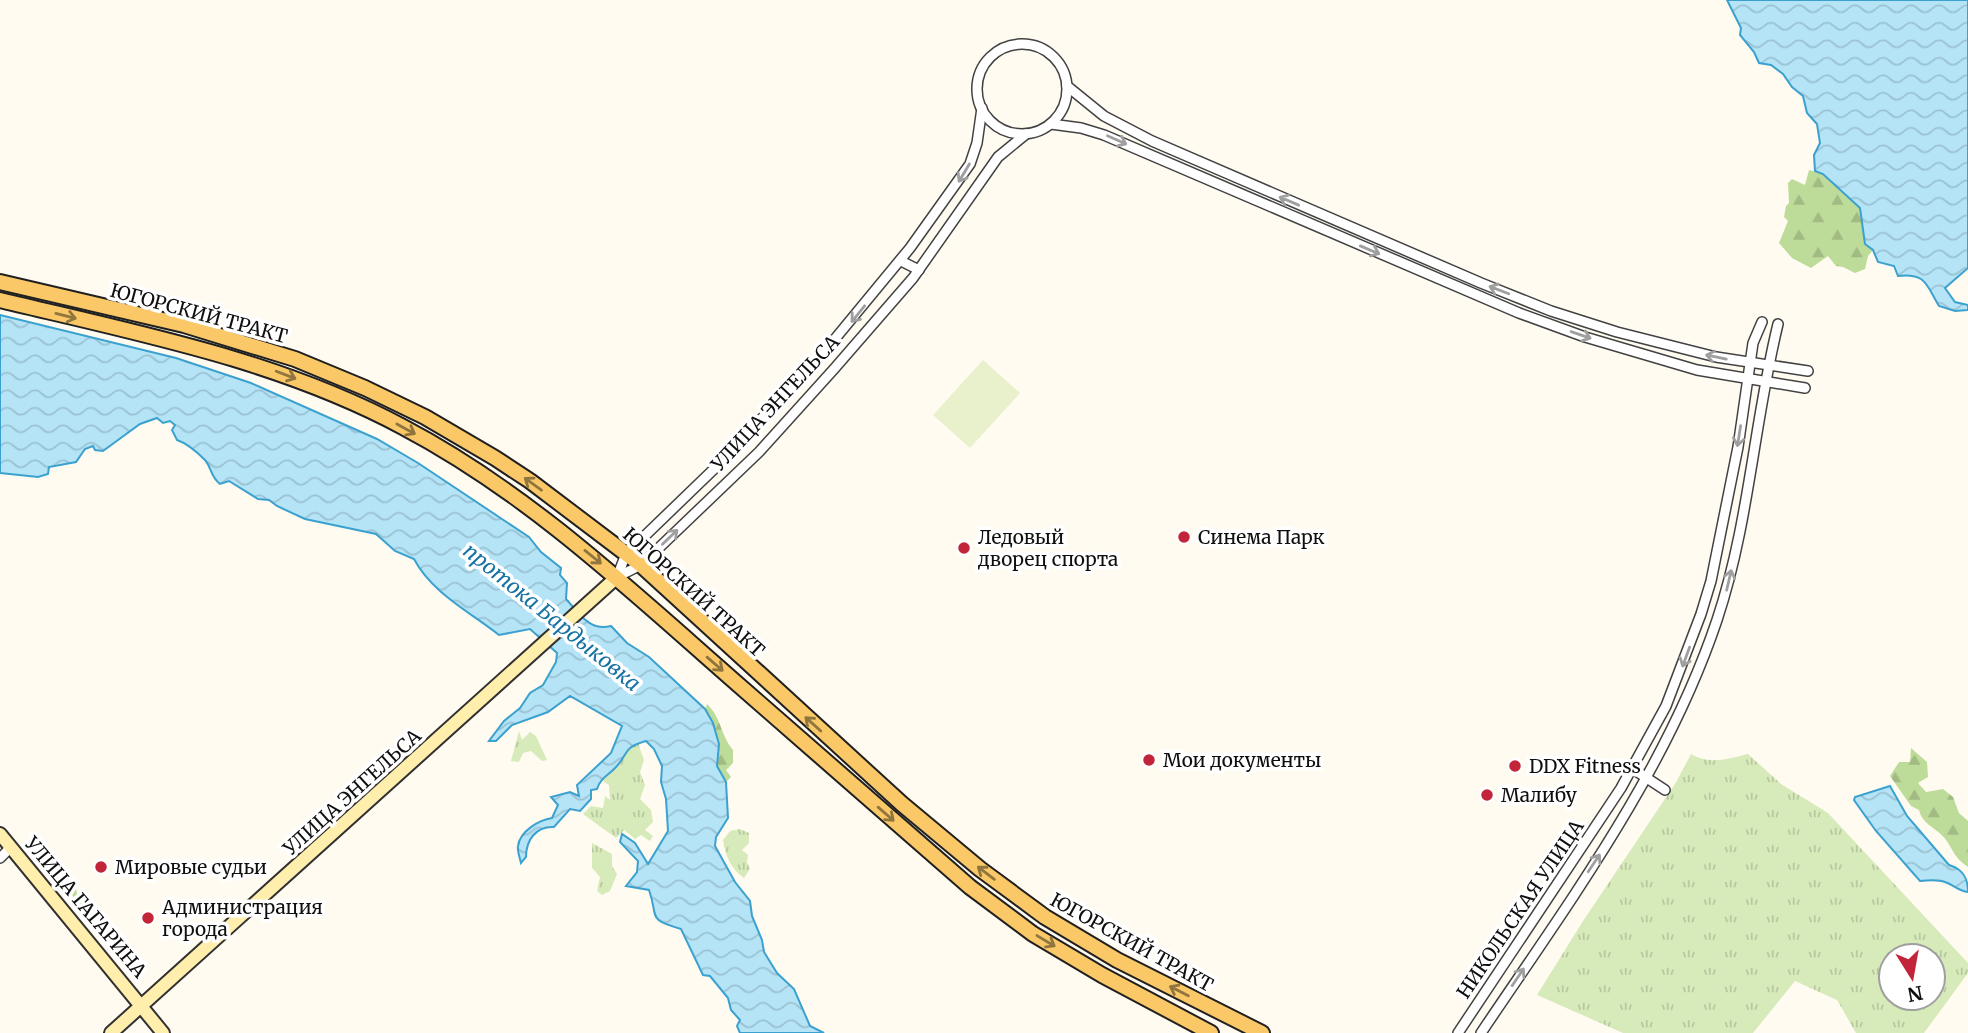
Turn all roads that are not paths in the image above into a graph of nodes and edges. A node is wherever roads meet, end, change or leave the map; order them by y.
1 (1067, 86) junction
2 (982, 108) junction
3 (1051, 124) junction
4 (1026, 134) junction
5 (901, 261) junction
6 (919, 270) junction
7 (0, 282) edge
8 (0, 300) edge
9 (1762, 322) dead end
10 (1778, 324) dead end
11 (1751, 363) junction
12 (1769, 366) junction
13 (1808, 371) dead end
14 (1748, 379) junction
15 (1767, 382) junction
16 (1805, 387) dead end
17 (626, 554) junction
18 (641, 565) junction
19 (617, 577) junction
20 (1633, 769) junction
21 (1647, 778) junction
22 (1665, 790) dead end
23 (0, 834) edge
24 (11, 848) junction
25 (0, 858) edge
26 (141, 1005) junction
27 (111, 1033) edge
28 (163, 1033) edge
29 (1211, 1033) edge
30 (1262, 1033) edge
31 (1458, 1033) edge
32 (1480, 1033) edge

1 - 2 street
1 - 3 street
11 -> 1 street
2 - 4 street
2 -> 5 street, УЛИЦА ЭНГЕЛЬСА
3 - 4 street
3 -> 14 street
4 - 6 street, УЛИЦА ЭНГЕЛЬСА
5 - 6 street
5 -> 17 street, УЛИЦА ЭНГЕЛЬСА
18 -> 6 street, УЛИЦА ЭНГЕЛЬСА
17 -> 7 main road, ЮГОРСКИЙ ТРАКТ
8 -> 19 main road, ЮГОРСКИЙ ТРАКТ
9 - 11 street, НИКОЛЬСКАЯ УЛИЦА
10 - 12 street, НИКОЛЬСКАЯ УЛИЦА
11 - 12 street
11 - 14 street, НИКОЛЬСКАЯ УЛИЦА
12 - 13 street
12 - 15 street, НИКОЛЬСКАЯ УЛИЦА
14 - 15 street
14 -> 20 street, НИКОЛЬСКАЯ УЛИЦА
15 - 16 street
21 -> 15 street, НИКОЛЬСКАЯ УЛИЦА
17 - 18 main road, ЮГОРСКИЙ ТРАКТ
17 - 19 street, УЛИЦА ЭНГЕЛЬСА
18 - 19 street, УЛИЦА ЭНГЕЛЬСА
30 -> 18 main road, ЮГОРСКИЙ ТРАКТ
19 - 26 main road, УЛИЦА ЭНГЕЛЬСА
19 -> 29 main road, ЮГОРСКИЙ ТРАКТ
20 - 21 street
20 - 31 street, НИКОЛЬСКАЯ УЛИЦА
21 - 22 street
32 -> 21 street, НИКОЛЬСКАЯ УЛИЦА
23 - 24 main road, УЛИЦА ГАГАРИНА
24 - 25 street
24 - 26 main road, УЛИЦА ГАГАРИНА
26 - 27 main road, УЛИЦА ЭНГЕЛЬСА
26 - 28 main road, УЛИЦА ГАГАРИНА

